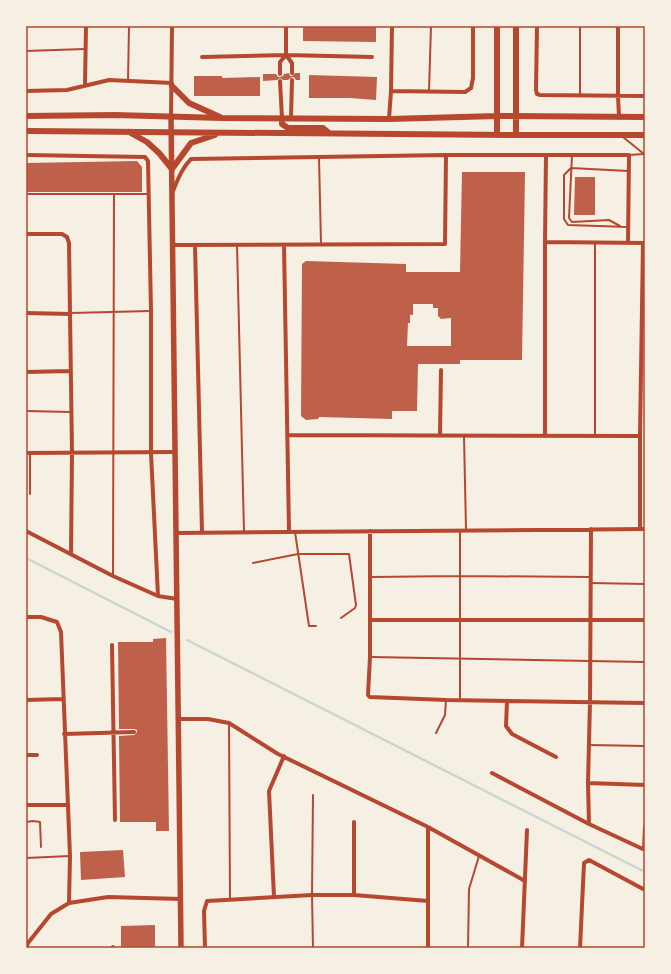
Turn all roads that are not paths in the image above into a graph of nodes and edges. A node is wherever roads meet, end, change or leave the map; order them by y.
1 (86, 26) edge
2 (128, 26) edge
3 (172, 26) edge
4 (286, 26) edge
5 (392, 26) edge
6 (431, 26) edge
7 (474, 26) edge
8 (497, 26) edge
9 (516, 26) edge
10 (537, 26) edge
11 (580, 26) edge
12 (618, 26) edge
13 (86, 49) junction
14 (26, 51) edge
15 (286, 55) junction
16 (202, 57) dead end
17 (372, 58) dead end
18 (292, 73) dead end
19 (280, 74) dead end
20 (292, 80) dead end
21 (128, 81) junction
22 (280, 81) dead end
23 (172, 84) junction
24 (85, 85) junction
25 (26, 91) edge
26 (391, 91) junction
27 (429, 92) junction
28 (580, 95) junction
29 (618, 96) junction
30 (645, 96) edge
31 (26, 116) edge
32 (497, 116) junction
33 (516, 116) junction
34 (620, 116) junction
35 (171, 117) junction
36 (645, 117) edge
37 (222, 118) junction
38 (282, 118) junction
39 (291, 118) junction
40 (389, 119) junction
41 (26, 131) edge
42 (128, 131) junction
43 (172, 132) junction
44 (222, 133) junction
45 (329, 134) junction
46 (497, 135) junction
47 (516, 135) junction
48 (621, 135) junction
49 (645, 135) edge
50 (446, 154) junction
51 (645, 154) edge
52 (26, 155) edge
53 (546, 155) junction
54 (572, 155) junction
55 (629, 155) junction
56 (319, 157) junction
57 (571, 168) junction
58 (172, 169) junction
59 (629, 171) junction
60 (172, 193) junction
61 (26, 194) edge
62 (149, 194) junction
63 (114, 195) junction
64 (621, 227) junction
65 (628, 227) junction
66 (26, 234) edge
67 (545, 242) junction
68 (595, 242) junction
69 (628, 243) junction
70 (644, 243) edge
71 (321, 244) junction
72 (173, 245) junction
73 (195, 245) junction
74 (237, 245) junction
75 (284, 245) junction
76 (151, 311) junction
77 (114, 312) junction
78 (26, 313) edge
79 (70, 314) junction
80 (441, 370) dead end
81 (70, 371) junction
82 (26, 372) edge
83 (643, 386) edge
84 (26, 411) edge
85 (71, 412) junction
86 (287, 435) junction
87 (440, 435) junction
88 (464, 435) junction
89 (545, 435) junction
90 (595, 435) junction
91 (640, 436) junction
92 (175, 452) junction
93 (28, 453) edge
94 (72, 453) junction
95 (114, 453) junction
96 (151, 453) junction
97 (30, 494) dead end
98 (591, 529) junction
99 (640, 529) junction
100 (645, 529) edge
101 (370, 530) junction
102 (460, 530) junction
103 (466, 530) junction
104 (26, 531) edge
105 (289, 531) junction
106 (294, 531) junction
107 (202, 532) junction
108 (244, 532) junction
109 (176, 533) junction
110 (71, 553) junction
111 (298, 554) junction
112 (253, 563) dead end
113 (113, 576) junction
114 (460, 576) junction
115 (370, 577) junction
116 (591, 577) junction
117 (591, 583) junction
118 (645, 584) edge
119 (158, 596) junction
120 (177, 599) junction
121 (26, 617) edge
122 (342, 618) dead end
123 (370, 620) junction
124 (460, 620) junction
125 (591, 620) junction
126 (645, 620) edge
127 (316, 626) dead end
128 (112, 645) dead end
129 (370, 657) junction
130 (460, 658) junction
131 (591, 661) junction
132 (645, 662) edge
133 (62, 699) junction
134 (26, 700) edge
135 (446, 700) junction
136 (460, 700) junction
137 (507, 701) junction
138 (590, 702) junction
139 (645, 703) edge
140 (178, 719) junction
141 (229, 723) junction
142 (114, 732) junction
143 (134, 732) dead end
144 (436, 733) dead end
145 (64, 734) junction
146 (589, 745) junction
147 (645, 746) edge
148 (26, 755) edge
149 (36, 755) dead end
150 (284, 756) junction
151 (556, 757) dead end
152 (492, 773) dead end
153 (588, 783) junction
154 (645, 785) edge
155 (313, 795) dead end
156 (67, 805) junction
157 (26, 806) edge
158 (115, 820) dead end
159 (26, 822) edge
160 (354, 822) dead end
161 (589, 824) junction
162 (428, 827) junction
163 (645, 827) edge
164 (527, 830) dead end
165 (41, 847) dead end
166 (645, 850) edge
167 (70, 856) junction
168 (479, 856) junction
169 (26, 858) edge
170 (525, 881) junction
171 (645, 890) edge
172 (312, 895) junction
173 (354, 895) junction
174 (274, 897) junction
175 (180, 899) junction
176 (230, 899) junction
177 (428, 901) junction
178 (70, 903) junction
179 (27, 942) edge
180 (26, 948) edge
181 (181, 948) edge
182 (204, 948) edge
183 (313, 948) edge
184 (428, 948) edge
185 (468, 948) edge
186 (522, 948) edge
187 (580, 948) edge

1 - 13 street
2 - 21 lane
3 - 23 street
4 - 15 street
5 - 26 street
6 - 27 lane
7 - 27 street
8 - 32 main road
9 - 33 main road
10 - 28 street
11 - 28 lane
12 - 29 street
13 - 14 lane
13 - 24 street
15 - 16 street
15 - 17 street
15 - 18 street
15 - 19 street
20 - 39 street
21 - 23 street
21 - 24 street
22 - 38 street
23 - 35 street
23 - 37 main road
24 - 25 street
26 - 27 street
26 - 40 street
28 - 29 street
29 - 30 street
29 - 34 street
31 - 35 main road
32 - 33 main road
32 - 40 main road
32 - 46 main road
33 - 34 main road
33 - 47 main road
34 - 36 main road
35 - 37 main road
35 - 43 street
37 - 38 main road
38 - 39 main road
38 - 45 main road
39 - 40 main road
41 - 42 main road
42 - 43 main road
42 - 58 main road
43 - 44 main road
43 - 58 street
44 - 45 main road
44 - 58 main road
45 - 46 main road
46 - 47 main road
47 - 48 main road
48 - 49 main road
48 - 51 lane
50 - 53 street
50 - 56 street
50 - 71 street
51 - 55 lane
52 - 62 street
53 - 54 street
53 - 67 street
54 - 55 street
54 - 57 lane
55 - 59 street
56 - 60 street
56 - 71 lane
57 - 59 lane
57 - 64 lane
57 - 64 lane
58 - 60 street
59 - 65 street
60 - 72 street
61 - 63 lane
62 - 63 lane
62 - 76 street
63 - 77 lane
64 - 65 lane
65 - 69 street
66 - 79 street
67 - 68 street
67 - 89 street
68 - 69 street
68 - 90 lane
69 - 70 street
70 - 83 street
71 - 75 street
72 - 73 street
72 - 92 street
73 - 74 street
73 - 107 street
74 - 75 street
74 - 108 lane
75 - 86 street
76 - 77 lane
76 - 96 street
77 - 79 lane
77 - 95 lane
78 - 79 street
79 - 81 street
80 - 87 street
81 - 82 street
81 - 85 street
83 - 91 street
84 - 85 lane
85 - 94 street
86 - 87 street
86 - 105 street
87 - 88 street
88 - 89 street
88 - 103 lane
89 - 90 street
90 - 91 street
91 - 99 street
92 - 96 street
92 - 109 street
93 - 94 street
93 - 97 lane
94 - 95 street
94 - 110 street
95 - 96 street
95 - 113 lane
96 - 119 street
98 - 99 street
98 - 103 street
98 - 116 street
99 - 100 street
101 - 102 street
101 - 106 street
101 - 115 street
102 - 103 street
102 - 114 lane
104 - 110 street
105 - 106 street
105 - 108 street
106 - 111 lane
107 - 108 street
107 - 109 street
109 - 120 street
110 - 113 street
111 - 112 lane
111 - 122 lane
111 - 127 lane
113 - 119 street
114 - 115 lane
114 - 116 lane
114 - 124 lane
115 - 123 street
116 - 117 street
117 - 118 lane
117 - 125 street
119 - 120 street
120 - 140 street
121 - 133 street
123 - 124 street
123 - 129 street
124 - 125 street
124 - 130 lane
125 - 126 street
125 - 131 street
128 - 142 street
129 - 130 lane
129 - 135 street
130 - 131 lane
130 - 136 lane
131 - 132 lane
131 - 138 street
133 - 134 street
133 - 145 street
135 - 136 street
135 - 144 lane
136 - 137 street
137 - 138 street
137 - 151 street
138 - 139 street
138 - 146 street
140 - 141 street
140 - 175 street
141 - 150 street
141 - 176 lane
142 - 143 street
142 - 145 street
142 - 158 street
145 - 156 street
146 - 147 lane
146 - 153 street
148 - 149 street
150 - 162 street
150 - 174 street
152 - 161 street
153 - 154 street
153 - 161 street
155 - 172 lane
156 - 157 street
156 - 167 street
159 - 165 lane
160 - 173 street
161 - 166 street
162 - 168 street
162 - 177 street
163 - 166 street
164 - 170 street
167 - 169 lane
167 - 178 street
168 - 170 street
168 - 185 lane
170 - 186 street
171 - 187 street
172 - 173 street
172 - 174 street
172 - 183 lane
173 - 177 street
174 - 176 street
175 - 178 street
175 - 181 street
176 - 182 street
177 - 184 street
178 - 179 street
179 - 180 street

